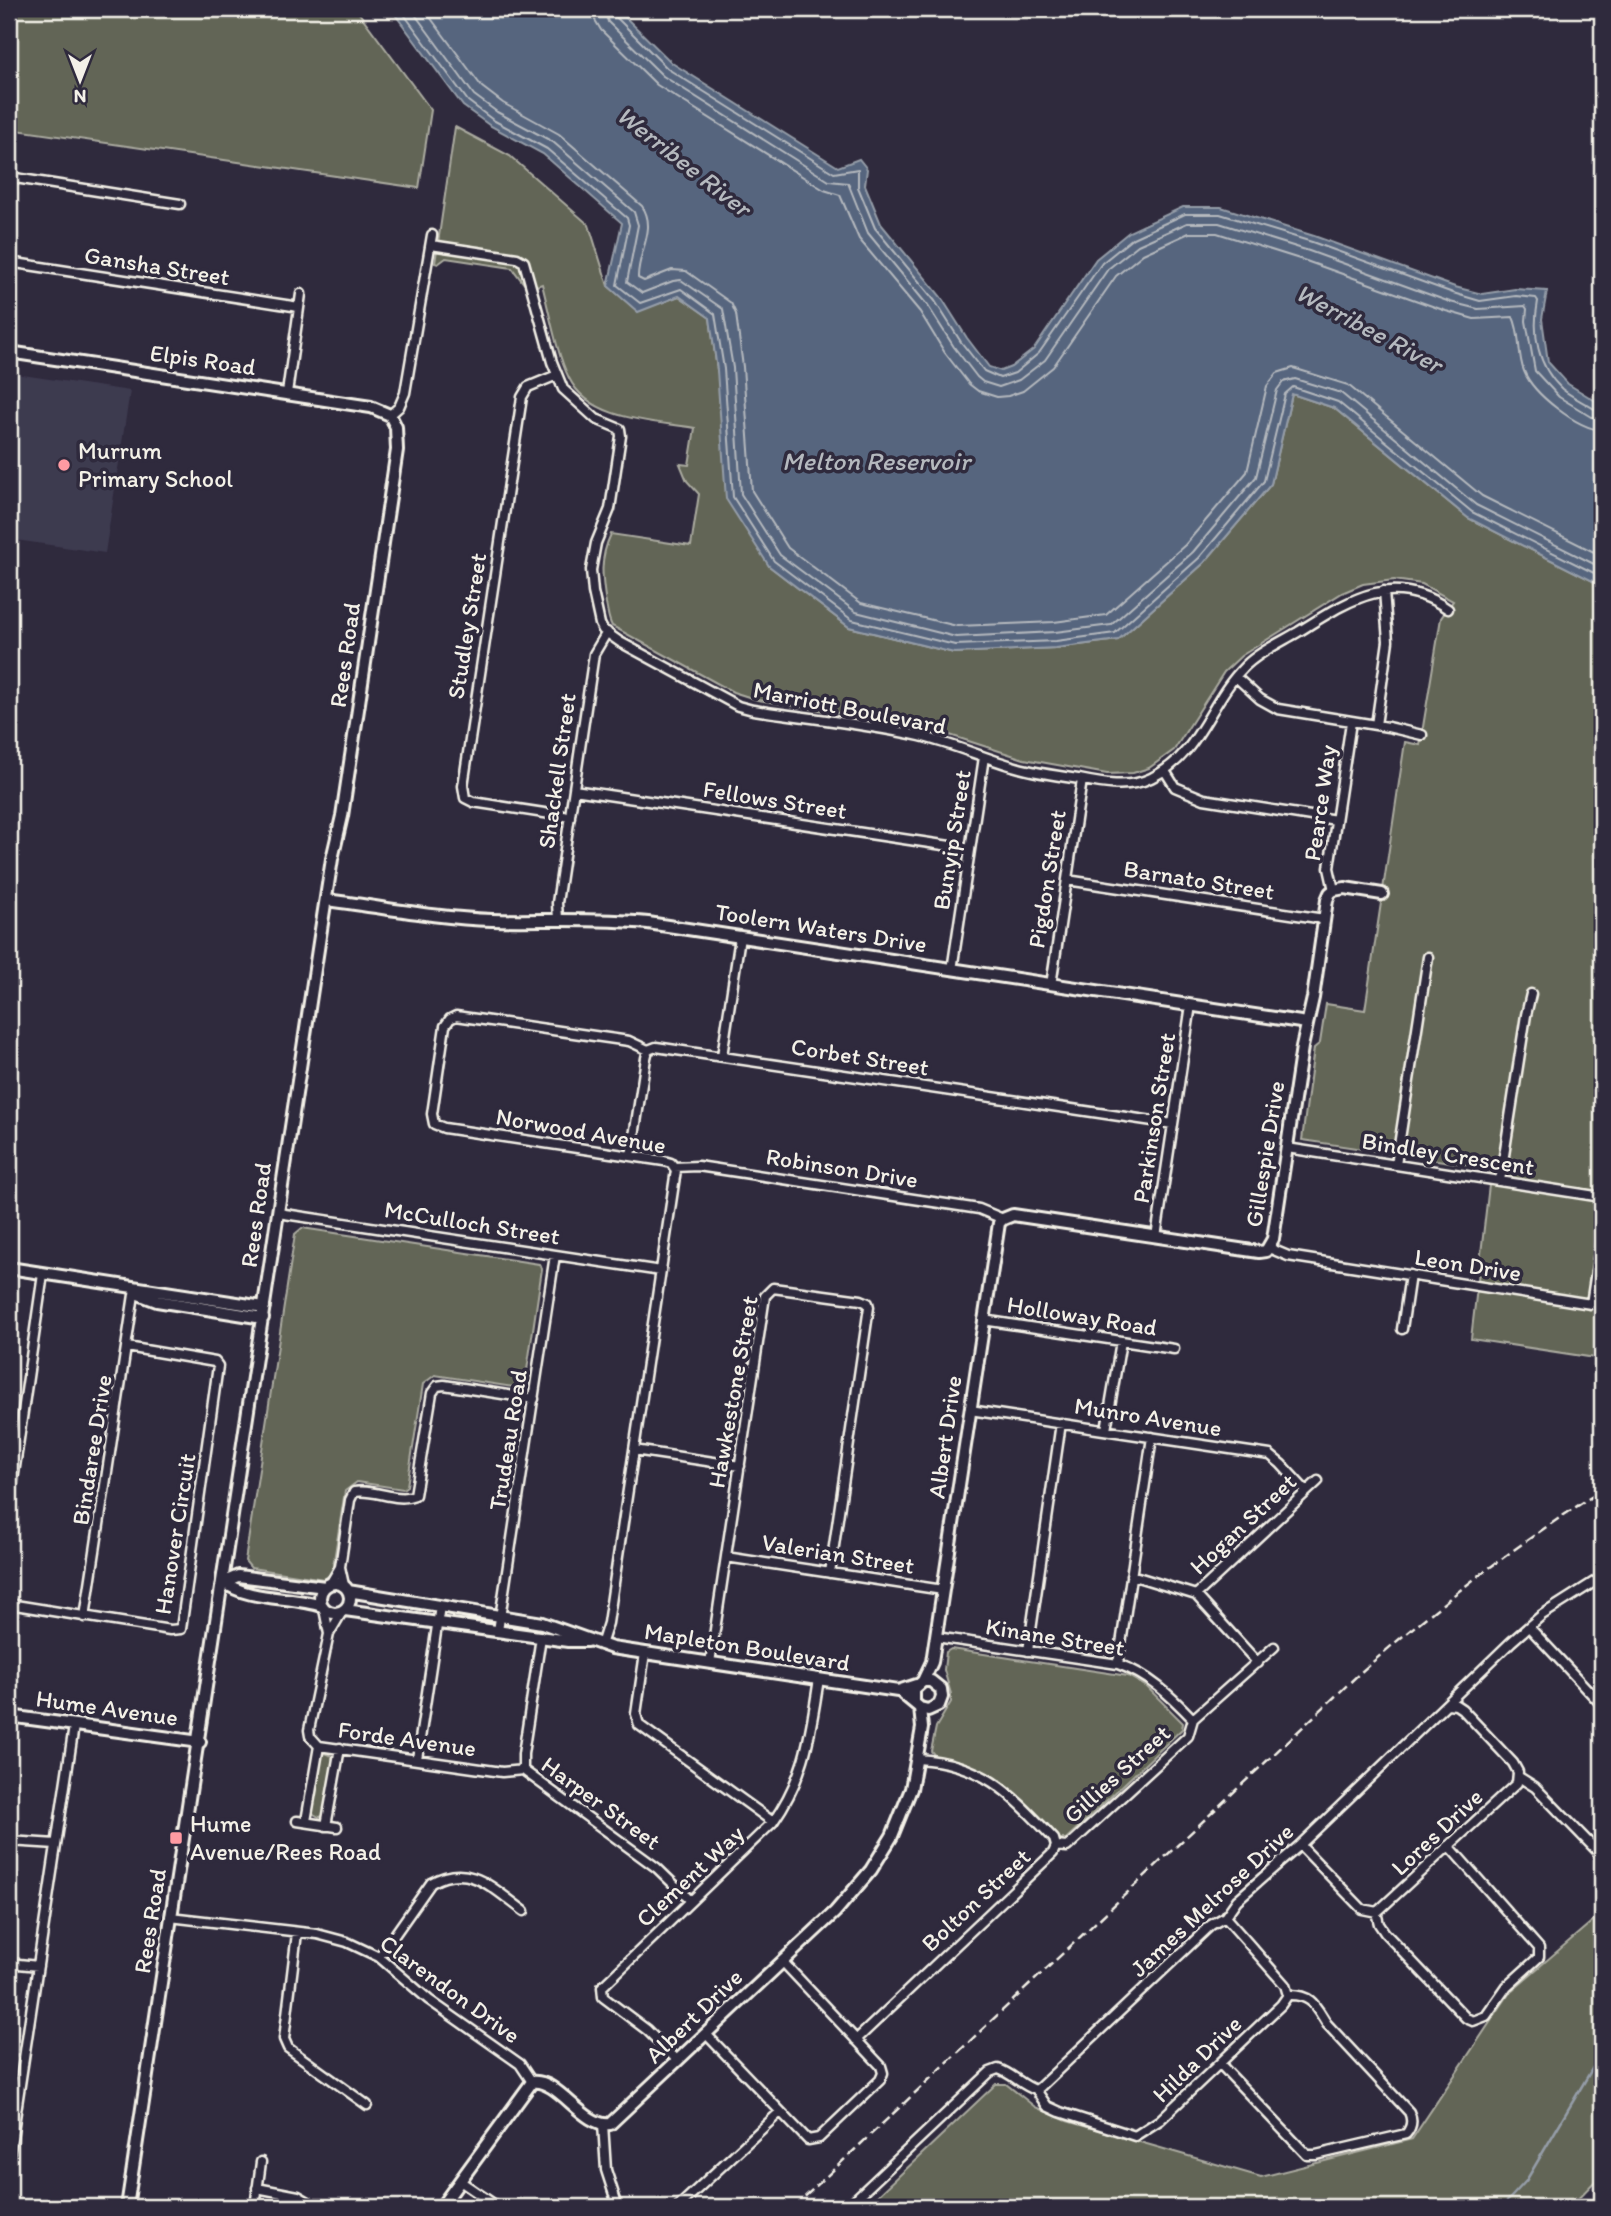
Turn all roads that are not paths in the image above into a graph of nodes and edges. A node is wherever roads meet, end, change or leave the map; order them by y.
1 (9, 177) edge
2 (180, 204) dead end
3 (432, 235) dead end
4 (431, 245) junction
5 (9, 262) edge
6 (301, 294) dead end
7 (299, 307) junction
8 (9, 352) edge
9 (557, 374) junction
10 (287, 394) junction
11 (390, 415) junction
12 (1384, 591) junction
13 (1448, 609) dead end
14 (607, 632) junction
15 (1236, 677) junction
16 (1351, 722) junction
17 (1376, 725) junction
18 (1422, 735) dead end
19 (984, 757) junction
20 (1165, 771) junction
21 (1082, 780) junction
22 (574, 790) junction
23 (570, 817) junction
24 (1336, 820) junction
25 (971, 849) junction
26 (1067, 880) junction
27 (1334, 890) junction
28 (1382, 894) dead end
29 (326, 900) junction
30 (558, 919) junction
31 (1325, 919) junction
32 (740, 937) junction
33 (1428, 957) dead end
34 (952, 970) junction
35 (1051, 985) junction
36 (1531, 994) dead end
37 (1191, 1005) junction
38 (1307, 1023) junction
39 (649, 1050) junction
40 (722, 1056) junction
41 (1173, 1124) junction
42 (1287, 1148) junction
43 (631, 1156) junction
44 (1395, 1165) junction
45 (674, 1167) junction
46 (1500, 1181) junction
47 (1602, 1197) edge
48 (278, 1213) junction
49 (1003, 1219) junction
50 (1602, 1232) edge
51 (1156, 1237) junction
52 (1269, 1248) junction
53 (555, 1255) junction
54 (9, 1268) edge
55 (661, 1270) junction
56 (43, 1274) junction
57 (1410, 1275) junction
58 (135, 1291) junction
59 (263, 1312) junction
60 (983, 1320) junction
61 (1402, 1329) dead end
62 (1121, 1341) junction
63 (127, 1347) junction
64 (1174, 1349) dead end
65 (534, 1399) junction
66 (970, 1410) junction
67 (1061, 1423) junction
68 (1106, 1430) junction
69 (1152, 1437) junction
70 (634, 1450) junction
71 (740, 1466) junction
72 (1318, 1480) dead end
73 (1306, 1491) junction
74 (9, 1508) edge
75 (726, 1557) junction
76 (340, 1567) junction
77 (830, 1573) junction
78 (1131, 1575) junction
79 (1602, 1577) edge
80 (224, 1582) junction
81 (327, 1585) junction
82 (346, 1588) junction
83 (943, 1590) junction
84 (1196, 1595) junction
85 (9, 1604) edge
86 (440, 1606) junction
87 (323, 1608) junction
88 (343, 1611) junction
89 (501, 1615) junction
90 (85, 1617) junction
91 (438, 1622) junction
92 (1529, 1627) junction
93 (498, 1631) junction
94 (329, 1633) junction
95 (541, 1637) junction
96 (936, 1637) junction
97 (595, 1643) junction
98 (1274, 1647) dead end
99 (1028, 1651) junction
100 (645, 1653) junction
101 (932, 1662) junction
102 (710, 1663) junction
103 (1258, 1663) junction
104 (1118, 1664) junction
105 (819, 1679) junction
106 (919, 1683) junction
107 (937, 1684) junction
108 (901, 1693) junction
109 (1448, 1704) junction
110 (1602, 1704) edge
111 (917, 1705) junction
112 (934, 1708) junction
113 (9, 1716) edge
114 (1193, 1718) junction
115 (74, 1726) junction
116 (922, 1728) junction
117 (200, 1742) junction
118 (319, 1746) junction
119 (340, 1748) junction
120 (417, 1759) junction
121 (918, 1759) junction
122 (523, 1770) junction
123 (1519, 1777) junction
124 (773, 1822) junction
125 (326, 1826) junction
126 (337, 1827) dead end
127 (9, 1841) edge
128 (56, 1844) junction
129 (1300, 1845) junction
130 (1056, 1846) junction
131 (1449, 1846) junction
132 (1602, 1856) edge
133 (691, 1901) junction
134 (524, 1911) dead end
135 (1376, 1912) junction
136 (170, 1917) junction
137 (1225, 1917) junction
138 (297, 1933) junction
139 (379, 1957) junction
140 (782, 1961) junction
141 (9, 1963) edge
142 (38, 1966) junction
143 (1288, 1995) junction
144 (706, 2034) junction
145 (856, 2040) junction
146 (678, 2061) junction
147 (1220, 2064) junction
148 (532, 2082) junction
149 (1036, 2090) junction
150 (367, 2105) dead end
151 (780, 2112) junction
152 (603, 2124) junction
153 (9, 2158) edge
154 (261, 2162) dead end
155 (460, 2181) junction
156 (257, 2188) junction
157 (127, 2207) edge
158 (255, 2207) edge
159 (317, 2207) edge
160 (441, 2207) edge
161 (498, 2207) edge
162 (618, 2207) edge
163 (678, 2207) edge
164 (847, 2207) edge

1 - 2 street
3 - 4 street
4 - 9 street
4 - 11 street
5 - 7 street, Gansha Street
6 - 7 street
7 - 10 street
8 - 10 street, Elpis Road
9 - 14 street
9 - 23 street, Studley Street
10 - 11 street, Elpis Road
11 - 29 street, Rees Road
12 - 13 street, Marriott Boulevard
12 - 15 street, Marriott Boulevard
12 - 17 street
14 - 19 street, Marriott Boulevard
14 - 22 street, Shackell Street
15 - 16 street
15 - 20 street, Marriott Boulevard
16 - 17 street
16 - 24 street, Pearce Way
17 - 18 street
19 - 21 street, Marriott Boulevard
19 - 25 street, Bunyip Street
20 - 21 street, Marriott Boulevard
20 - 24 street
21 - 26 street, Pigdon Street
22 - 23 street, Shackell Street
22 - 25 street, Fellows Street
23 - 30 street, Shackell Street
24 - 27 street, Pearce Way
25 - 34 street, Bunyip Street
26 - 31 street, Barnato Street
26 - 35 street, Pigdon Street
27 - 28 street
27 - 31 street, Gillespie Drive
29 - 30 street, Toolern Waters Drive
29 - 48 street, Rees Road
30 - 32 street, Toolern Waters Drive
31 - 38 street, Gillespie Drive
32 - 34 street, Toolern Waters Drive
32 - 40 street
33 - 44 street
34 - 35 street, Toolern Waters Drive
35 - 37 street, Toolern Waters Drive
36 - 46 street
37 - 38 street, Toolern Waters Drive
37 - 41 street, Parkinson Street
38 - 42 street, Gillespie Drive
39 - 40 street, Corbet Street
39 - 43 street
39 - 43 street, Norwood Avenue
40 - 41 street, Corbet Street
41 - 51 street, Parkinson Street
42 - 44 street, Bindley Crescent
42 - 52 street, Gillespie Drive
43 - 45 street, Norwood Avenue
44 - 46 street, Bindley Crescent
45 - 49 street, Robinson Drive
45 - 55 street, Norwood Avenue
46 - 47 street, Bindley Crescent
48 - 53 street, McCulloch Street
48 - 59 street, Rees Road
49 - 51 street, Gillespie Drive
49 - 60 street, Albert Drive
50 - 57 street, Leon Drive
51 - 52 street, Gillespie Drive
52 - 57 street, Leon Drive
53 - 55 street, McCulloch Street
53 - 65 street, Trudeau Road
54 - 56 street
55 - 70 street, Norwood Avenue
56 - 58 street
56 - 74 street
57 - 61 street
58 - 59 street
58 - 63 street, Bindaree Drive
59 - 80 street, Rees Road
60 - 62 street, Holloway Road
60 - 66 street, Albert Drive
62 - 64 street, Holloway Road
62 - 68 street
63 - 90 street, Bindaree Drive
63 - 90 street, Hanover Circuit
65 - 76 street
65 - 89 street, Trudeau Road
66 - 67 street, Munro Avenue
66 - 83 street, Albert Drive
67 - 68 street, Munro Avenue
67 - 99 street
68 - 69 street, Munro Avenue
69 - 73 street, Munro Avenue
69 - 78 street
70 - 71 street
70 - 97 street, Norwood Avenue
71 - 75 street, Hawkestone Street
71 - 77 street, Hawkestone Street
72 - 73 street, Hogan Street
73 - 84 street, Hogan Street
75 - 77 street, Valerian Street
75 - 102 street, Hawkestone Street
76 - 81 street
76 - 82 street
77 - 83 street, Valerian Street
78 - 84 street
78 - 104 street
79 - 92 street, James Melrose Drive
80 - 81 street
80 - 87 street
80 - 117 street, Rees Road
81 - 82 street
81 - 87 street
82 - 86 street, Mapleton Boulevard
82 - 88 street
83 - 96 street, Albert Drive
84 - 103 street
85 - 90 street, Hanover Circuit
86 - 89 street, Mapleton Boulevard
86 - 91 street
87 - 88 street
87 - 94 street, Forde Avenue
88 - 91 street, Mapleton Boulevard
88 - 94 street, Forde Avenue
89 - 93 street, Trudeau Road
89 - 97 street, Mapleton Boulevard
91 - 93 street, Mapleton Boulevard
91 - 120 street
92 - 109 street, James Melrose Drive
92 - 110 street
93 - 95 street, Mapleton Boulevard
94 - 118 street, Forde Avenue
95 - 97 street, Mapleton Boulevard
95 - 122 street, Harper Street
96 - 99 street, Kinane Street
96 - 101 street, Albert Drive
97 - 100 street, Mapleton Boulevard
98 - 103 street
99 - 104 street, Kinane Street
100 - 102 street, Mapleton Boulevard
100 - 124 street
101 - 106 street, Albert Drive
101 - 107 street, Albert Drive
102 - 105 street, Mapleton Boulevard
103 - 114 street
104 - 114 street, Kinane Street
105 - 108 street, Mapleton Boulevard
105 - 124 street, Clement Way
106 - 107 street
106 - 108 street, Mapleton Boulevard
106 - 111 street
107 - 112 street
108 - 111 street, Mapleton Boulevard
109 - 123 street
109 - 129 street, James Melrose Drive
111 - 112 street
111 - 116 street, Albert Drive
112 - 116 street, Albert Drive
113 - 115 street, Hume Avenue
114 - 130 street, Gillies Street
115 - 117 street, Hume Avenue
115 - 128 street
116 - 121 street, Albert Drive
117 - 136 street, Rees Road
118 - 119 street, Forde Avenue
118 - 125 street
119 - 120 street, Forde Avenue
119 - 125 street
120 - 122 street, Forde Avenue
121 - 130 street, Bolton Street
121 - 140 street, Albert Drive
122 - 133 street, Harper Street
123 - 131 street, Lores Drive
123 - 132 street
124 - 133 street, Clement Way
125 - 126 street
127 - 128 street
128 - 142 street
129 - 135 street
129 - 137 street, James Melrose Drive
130 - 145 street, Bolton Street
131 - 135 street, Lores Drive
131 - 135 street
133 - 146 street, Clement Way
134 - 139 street
136 - 138 street, Clarendon Drive
136 - 157 street, Rees Road
137 - 143 street
137 - 149 street, James Melrose Drive
138 - 139 street, Clarendon Drive
138 - 150 street
139 - 148 street, Clarendon Drive
140 - 144 street, Albert Drive
140 - 145 street
141 - 142 street
142 - 153 street
143 - 147 street, Hilda Drive
143 - 147 street
144 - 146 street, Albert Drive
144 - 151 street
145 - 151 street
146 - 152 street, Albert Drive
147 - 149 street, Hilda Drive
148 - 152 street
148 - 155 street
149 - 164 street
151 - 163 street
152 - 162 street
154 - 156 street
155 - 160 street
155 - 161 street
156 - 158 street
156 - 159 street

